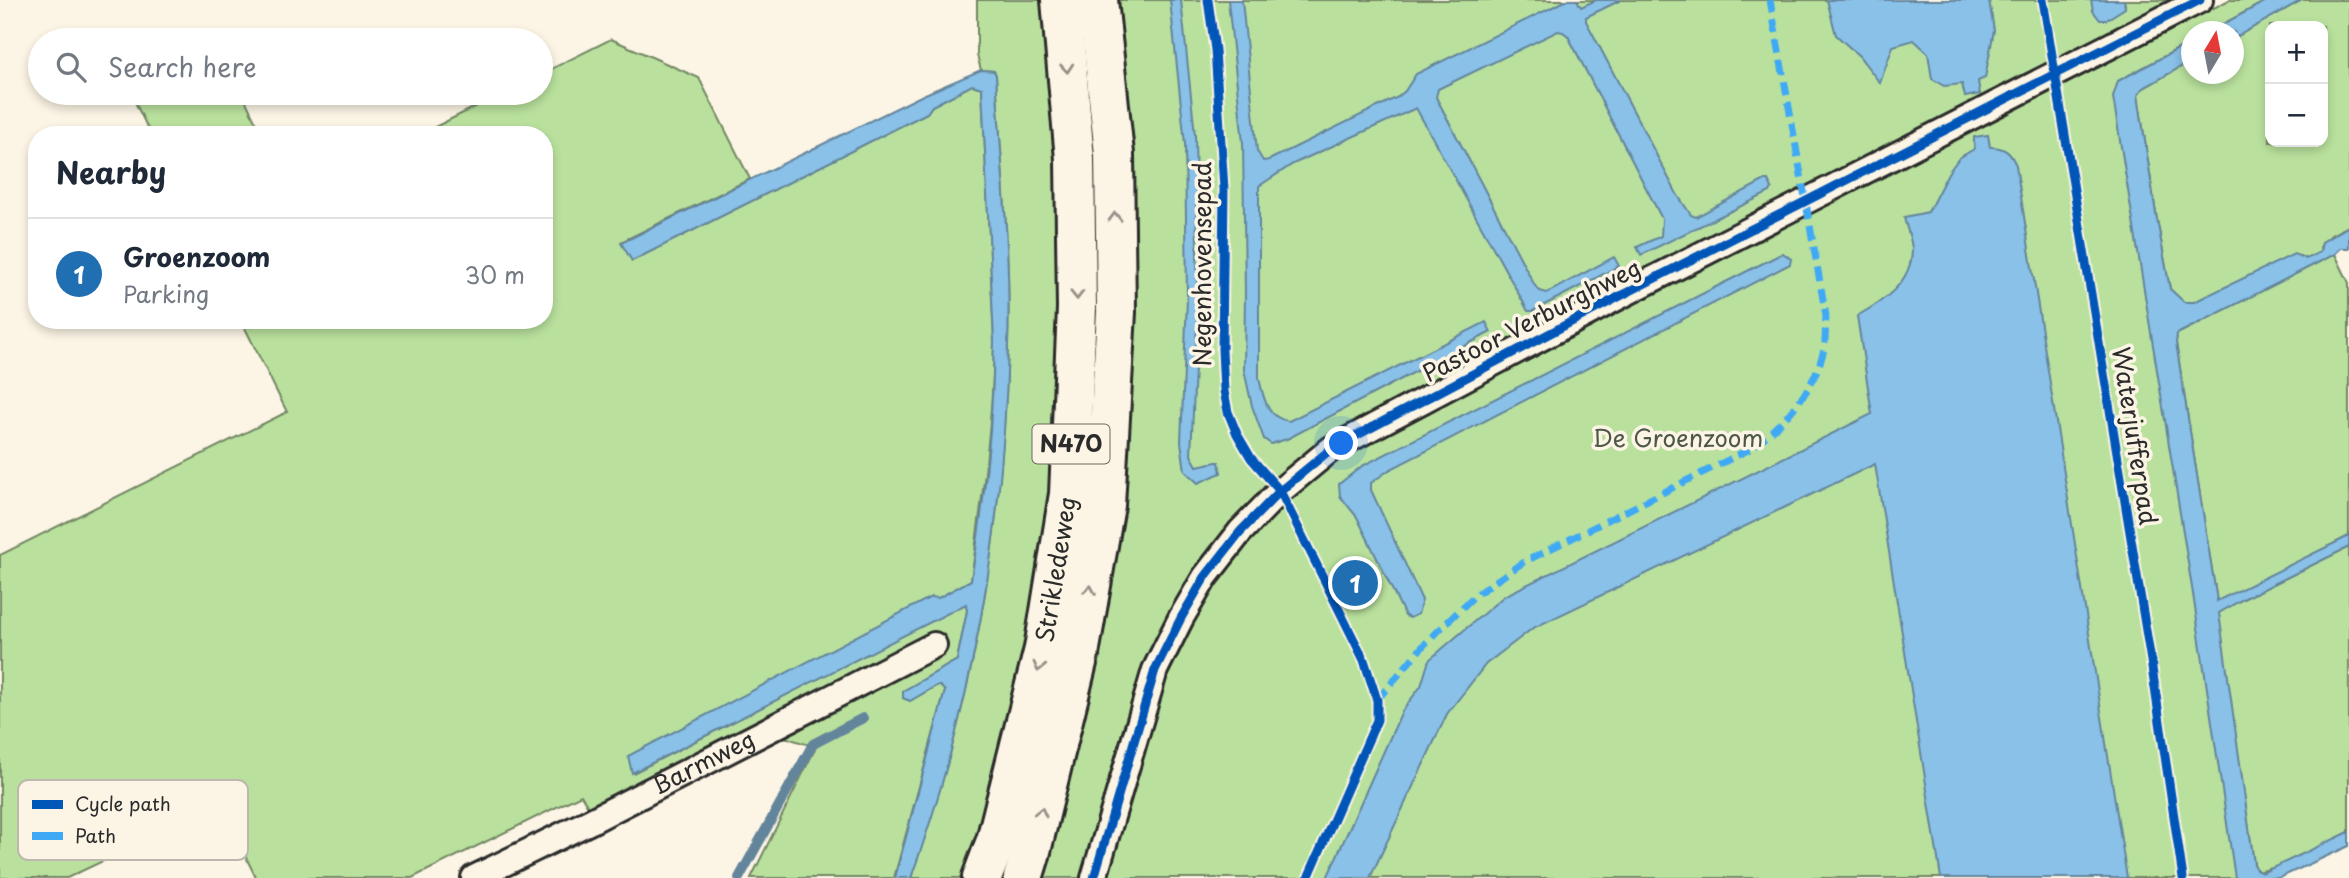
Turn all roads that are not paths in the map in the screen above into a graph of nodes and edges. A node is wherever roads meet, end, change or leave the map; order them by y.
1 (1061, 0) edge
2 (1098, 0) edge
3 (2200, 0) edge
4 (934, 645) dead end
5 (474, 878) edge
6 (982, 878) edge
7 (1023, 878) edge
8 (1094, 878) edge

1 -> 6 main road, Strikledeweg / N470
7 -> 2 main road, Strikledeweg / N470
3 - 8 street, Pastoor Verburghweg
4 - 5 street, Barmweg

